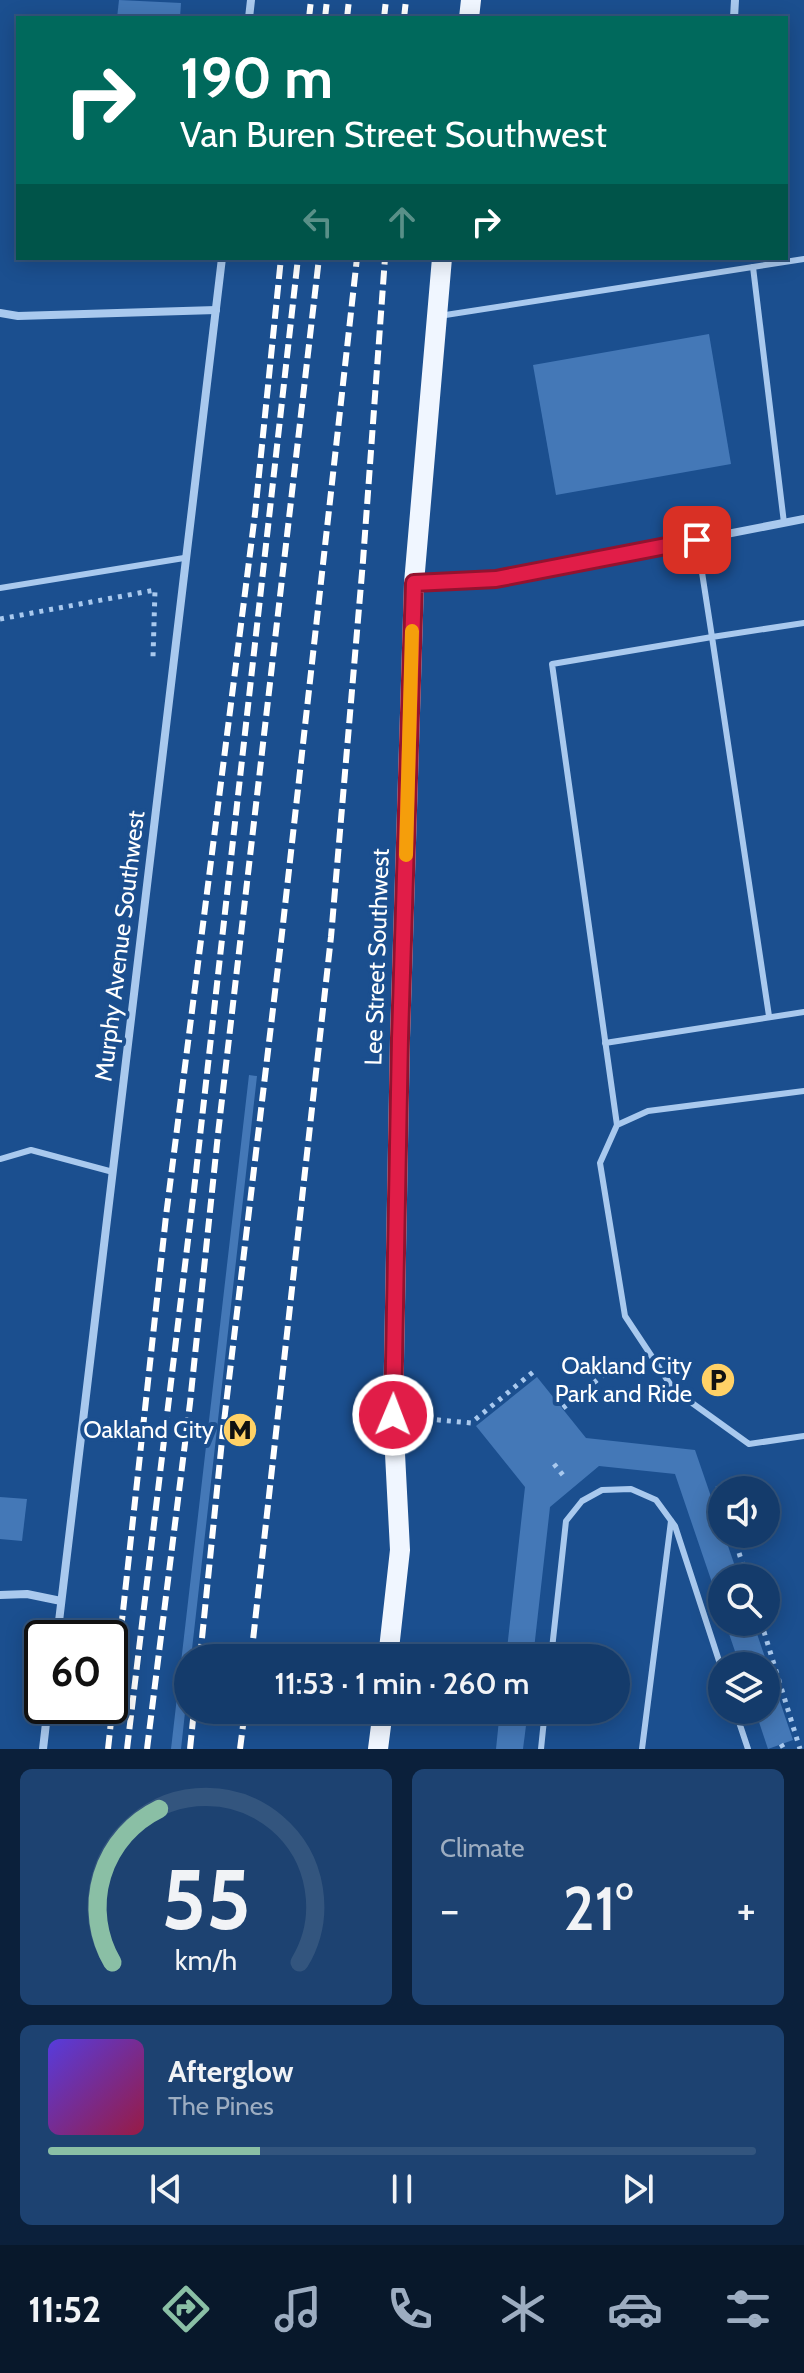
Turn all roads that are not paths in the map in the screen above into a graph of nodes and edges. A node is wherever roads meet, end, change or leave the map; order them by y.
1 (804, 259) edge
2 (222, 260) edge
3 (442, 260) edge
4 (753, 267) junction
5 (216, 310) junction
6 (0, 313) edge
7 (436, 316) junction
8 (804, 519) edge
9 (784, 523) junction
10 (697, 540) junction
11 (184, 558) junction
12 (414, 583) junction
13 (0, 588) edge
14 (804, 623) edge
15 (712, 637) junction
16 (804, 1012) edge
17 (769, 1016) junction
18 (605, 1043) junction
19 (804, 1091) edge
20 (617, 1125) junction
21 (0, 1159) edge
22 (113, 1172) junction
23 (804, 1436) edge
24 (671, 1521) junction
25 (0, 1595) edge
26 (61, 1601) junction
27 (59, 1620) edge
28 (390, 1644) edge
29 (553, 1644) edge
30 (716, 1652) edge
31 (46, 1724) edge
32 (381, 1724) edge
33 (544, 1724) edge
34 (740, 1724) edge
35 (43, 1749) edge
36 (378, 1749) edge
37 (541, 1749) edge
38 (642, 1749) edge
39 (748, 1749) edge

1 - 4 lane
2 - 5 street, Murphy Avenue Southwest
3 - 7 main road, Lee Street Southwest
4 - 7 lane
4 - 9 lane
5 - 6 street
5 - 11 street, Murphy Avenue Southwest
7 - 12 main road, Lee Street Southwest
8 - 9 street
9 - 10 street
10 - 12 street
10 - 15 lane
11 - 13 lane
11 - 22 street, Murphy Avenue Southwest
12 - 28 main road, Lee Street Southwest
14 - 15 lane
15 - 17 lane
15 - 18 lane
16 - 17 lane
17 - 18 lane
18 - 20 lane
19 - 20 lane
20 - 23 lane
21 - 22 lane
22 - 26 street, Murphy Avenue Southwest
24 - 29 lane
24 - 30 lane
24 - 38 lane
25 - 26 street
26 - 27 street, Murphy Avenue Southwest
31 - 35 street
32 - 36 main road
33 - 37 lane
34 - 39 lane

